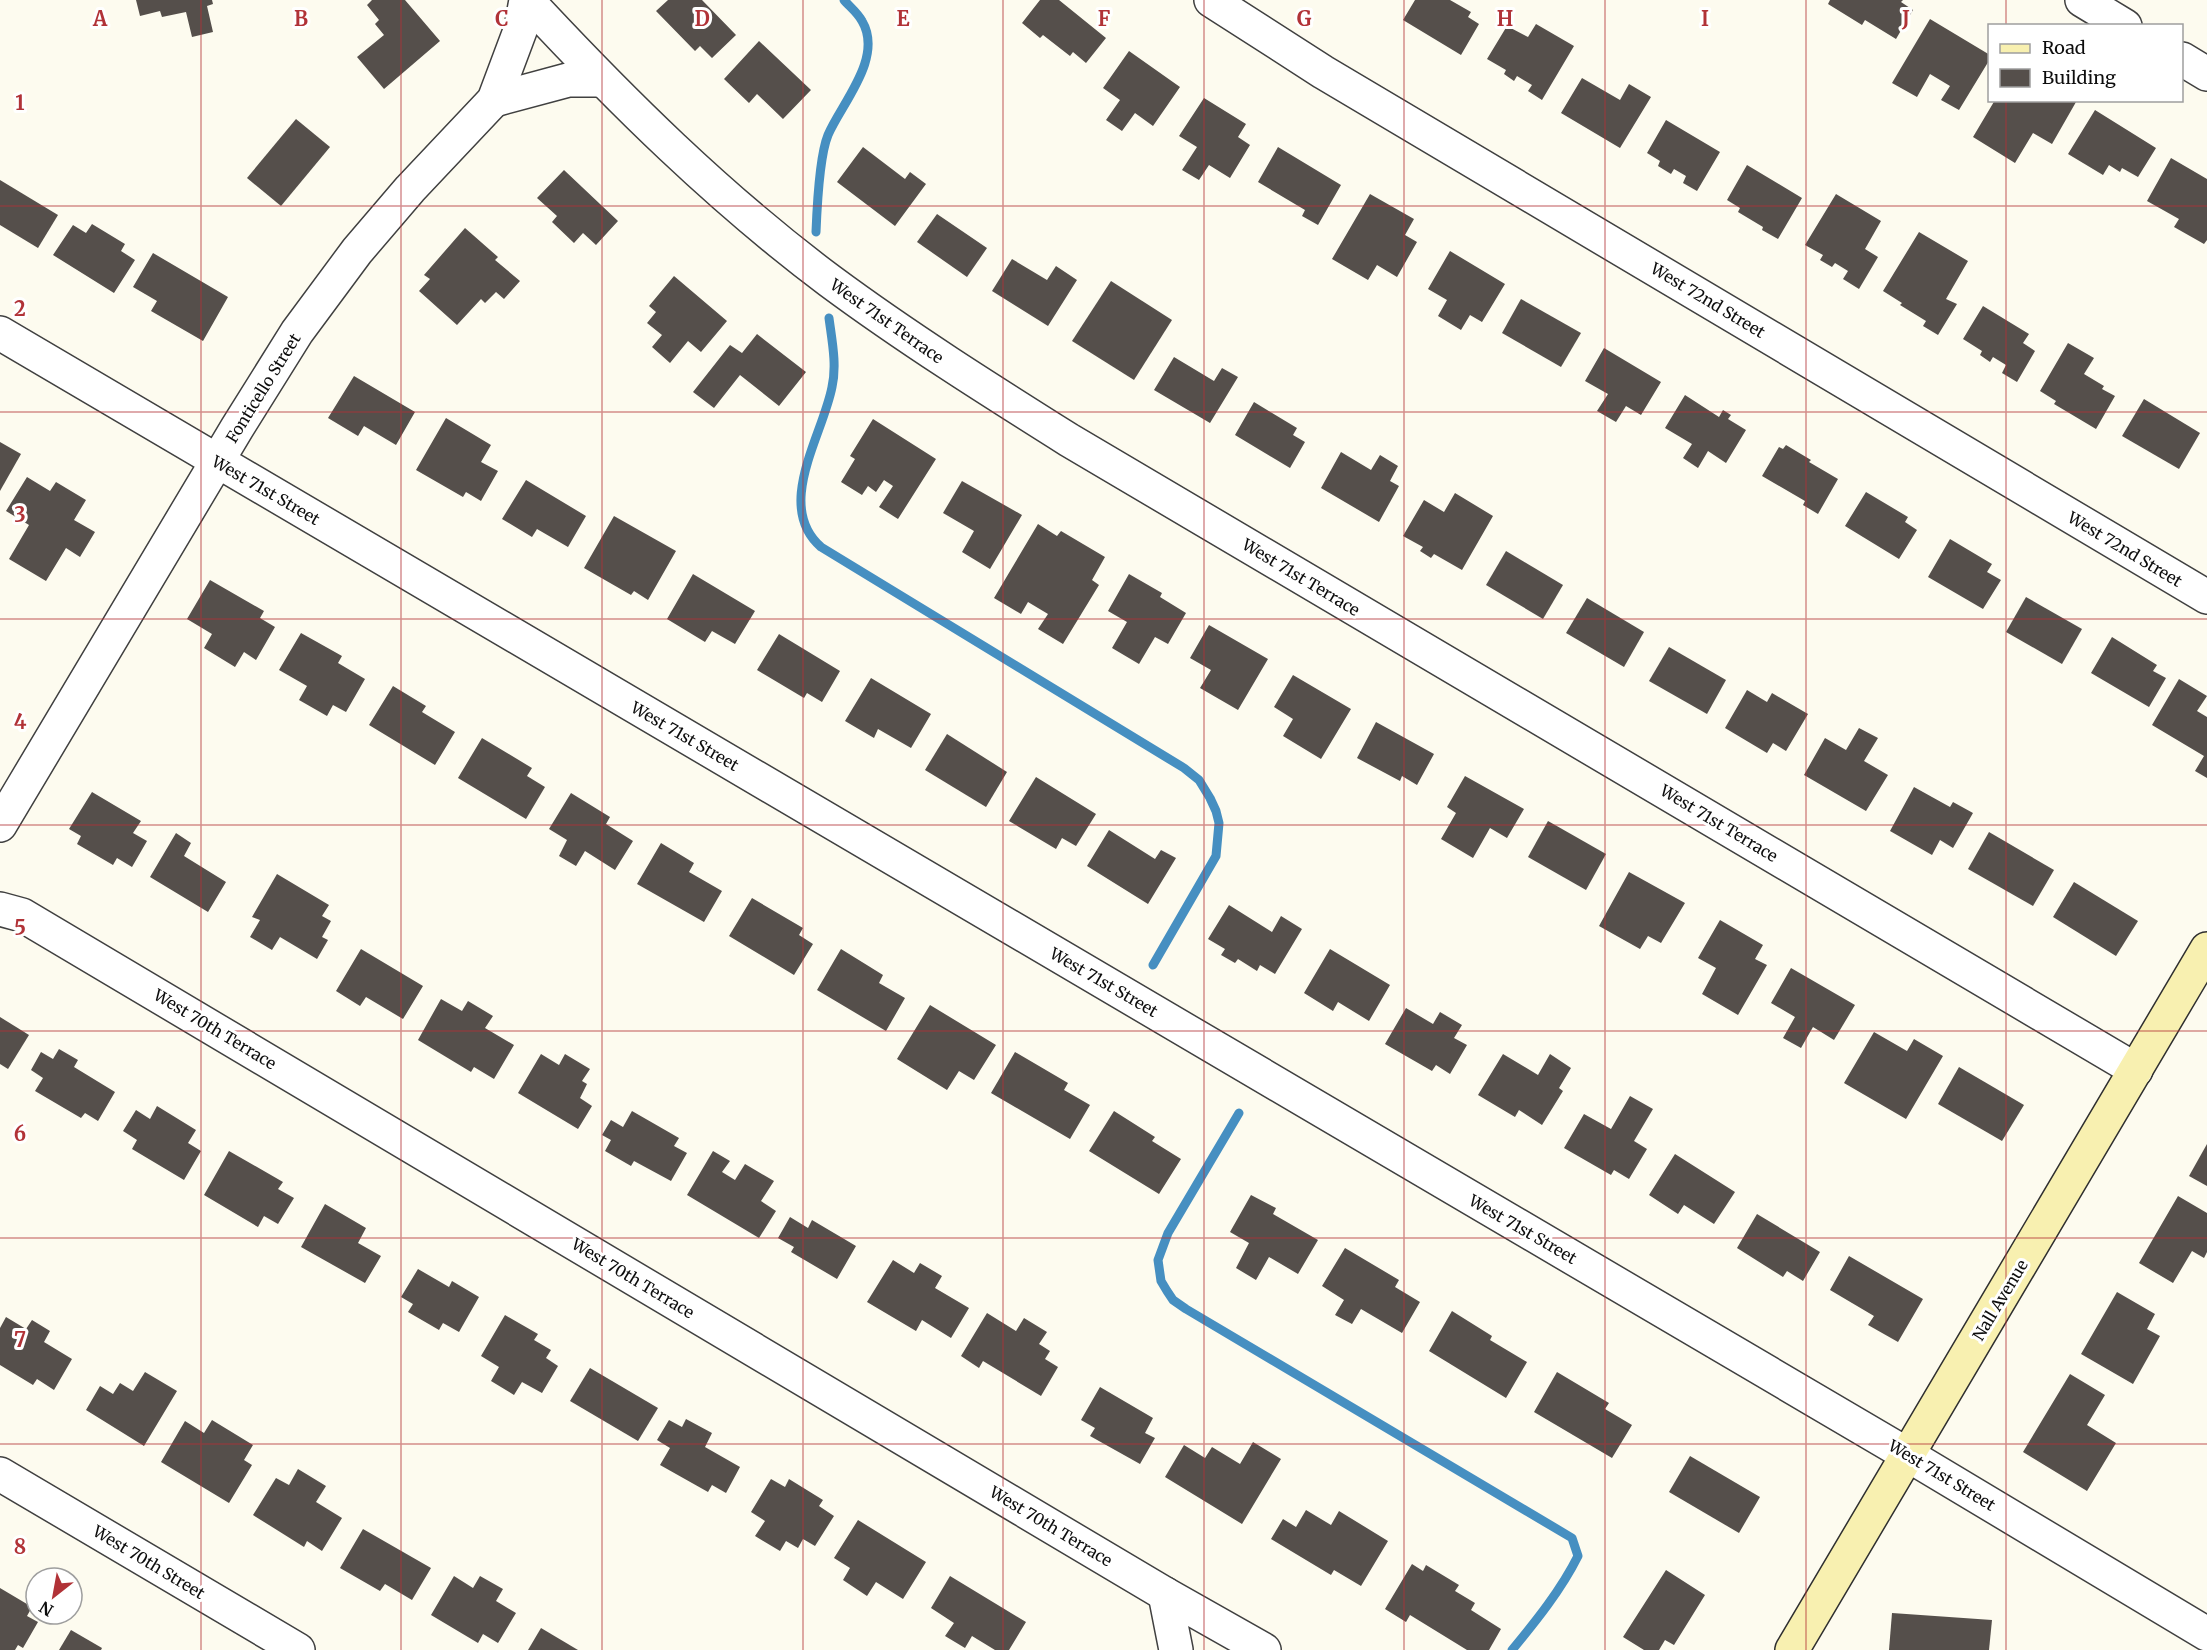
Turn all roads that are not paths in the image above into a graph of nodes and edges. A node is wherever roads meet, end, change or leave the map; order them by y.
1 (526, 0) edge
2 (1210, 0) edge
3 (2082, 0) edge
4 (2122, 24) edge
5 (2183, 60) edge
6 (2207, 74) edge
7 (602, 80) junction
8 (495, 100) junction
9 (0, 333) edge
10 (218, 462) junction
11 (2207, 597) edge
12 (0, 825) edge
13 (0, 909) edge
14 (2207, 949) edge
15 (2136, 1070) junction
16 (1908, 1455) junction
17 (0, 1474) edge
18 (1165, 1594) junction
19 (2207, 1634) edge
20 (298, 1650) edge
21 (1176, 1650) edge
22 (1264, 1650) edge
23 (1792, 1650) edge

1 - 7 street, West 71st Terrace
1 - 8 street, Fonticello Street
2 - 11 street, West 72nd Street
3 - 4 street
5 - 6 street
7 - 8 street
7 - 15 street, West 71st Terrace
8 - 10 street, Fonticello Street
9 - 10 street, West 71st Street
10 - 12 street, Fonticello Street
10 - 16 street, West 71st Street
13 - 18 street, West 70th Terrace
14 - 15 main road, Nall Avenue
15 - 16 main road, Nall Avenue
16 - 19 street, West 71st Street
16 - 23 main road, Nall Avenue
17 - 20 street, West 70th Street
18 - 21 street
18 - 22 street, West 70th Terrace

